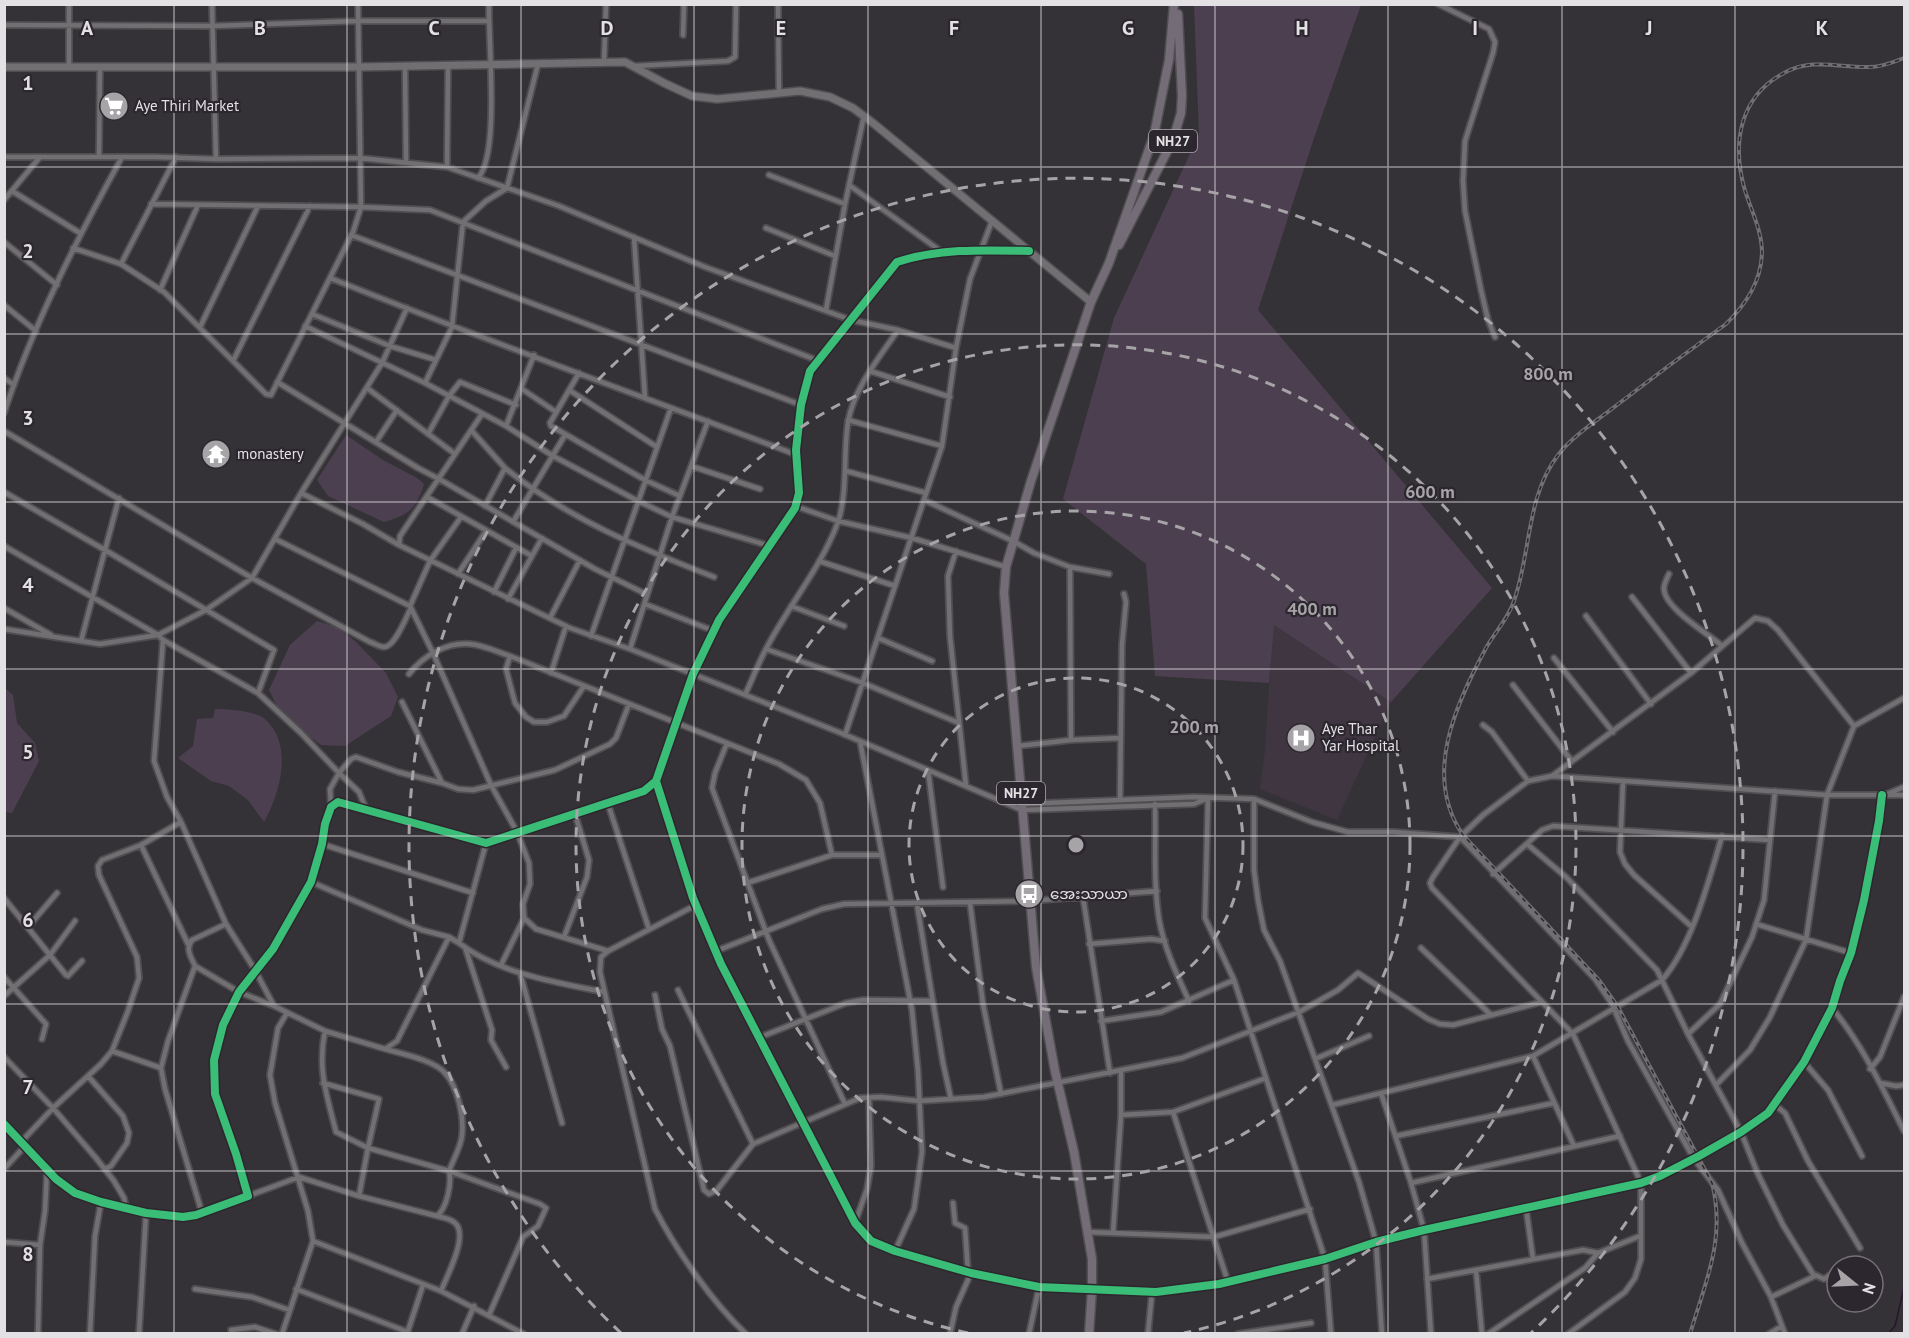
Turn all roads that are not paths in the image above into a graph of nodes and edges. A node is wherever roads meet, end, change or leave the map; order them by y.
1 (69, 4) edge
2 (212, 4) edge
3 (358, 4) edge
4 (489, 4) edge
5 (606, 4) edge
6 (684, 4) edge
7 (736, 4) edge
8 (778, 4) edge
9 (1175, 4) edge
10 (1438, 4) edge
11 (357, 21) junction
12 (489, 21) junction
13 (4, 25) edge
14 (69, 25) junction
15 (212, 26) junction
16 (683, 34) dead end
17 (604, 62) junction
18 (490, 64) junction
19 (538, 64) junction
20 (448, 65) junction
21 (405, 66) junction
22 (635, 66) junction
23 (4, 67) edge
24 (69, 67) junction
25 (100, 67) junction
26 (358, 67) junction
27 (214, 68) junction
28 (779, 94) junction
29 (864, 116) junction
30 (4, 156) edge
31 (40, 156) junction
32 (99, 156) junction
33 (122, 157) junction
34 (176, 157) junction
35 (360, 158) junction
36 (216, 159) junction
37 (406, 161) junction
38 (447, 167) junction
39 (770, 175) dead end
40 (478, 178) junction
41 (849, 186) junction
42 (507, 188) junction
43 (12, 191) junction
44 (4, 200) edge
45 (151, 204) junction
46 (845, 204) junction
47 (198, 205) junction
48 (258, 206) junction
49 (310, 206) junction
50 (361, 207) junction
51 (992, 221) junction
52 (462, 222) junction
53 (766, 228) dead end
54 (80, 233) junction
55 (351, 235) junction
56 (634, 237) junction
57 (4, 242) edge
58 (73, 248) junction
59 (981, 250) junction
60 (1029, 251) junction
61 (942, 252) junction
62 (835, 256) junction
63 (1109, 263) junction
64 (121, 264) junction
65 (457, 274) junction
66 (330, 278) junction
67 (57, 285) junction
68 (160, 290) junction
69 (638, 292) junction
70 (1091, 302) junction
71 (4, 305) edge
72 (407, 309) junction
73 (826, 310) junction
74 (312, 314) junction
75 (851, 320) junction
76 (306, 326) junction
77 (200, 327) junction
78 (452, 327) junction
79 (898, 330) junction
80 (36, 331) junction
81 (1495, 337) dead end
82 (642, 344) junction
83 (390, 346) junction
84 (956, 348) junction
85 (534, 356) junction
86 (436, 360) junction
87 (233, 361) junction
88 (819, 361) junction
89 (382, 363) junction
90 (870, 371) junction
91 (579, 373) junction
92 (4, 378) edge
93 (277, 382) junction
94 (425, 383) junction
95 (14, 385) junction
96 (367, 388) junction
97 (522, 389) junction
98 (569, 390) junction
99 (448, 396) junction
100 (950, 397) junction
101 (645, 398) junction
102 (516, 405) junction
103 (801, 405) junction
104 (671, 408) junction
105 (397, 410) junction
106 (556, 412) junction
107 (4, 413) edge
108 (482, 414) junction
109 (848, 420) junction
110 (708, 422) junction
111 (345, 423) junction
112 (507, 426) junction
113 (471, 430) junction
114 (4, 431) edge
115 (428, 434) junction
116 (565, 435) junction
117 (376, 442) junction
118 (942, 446) junction
119 (657, 447) junction
120 (455, 454) junction
121 (797, 455) junction
122 (553, 456) junction
123 (691, 466) junction
124 (505, 468) junction
125 (846, 471) junction
126 (439, 478) junction
127 (645, 480) junction
128 (760, 489) dead end
129 (532, 491) junction
130 (4, 492) edge
131 (301, 492) junction
132 (926, 493) junction
133 (680, 496) junction
134 (427, 497) junction
135 (119, 498) junction
136 (924, 500) junction
137 (638, 501) junction
138 (485, 506) junction
139 (795, 506) junction
140 (461, 517) junction
141 (672, 517) junction
142 (838, 521) junction
143 (513, 522) junction
144 (486, 531) junction
145 (542, 538) junction
146 (912, 538) junction
147 (275, 539) junction
148 (624, 540) junction
149 (1013, 541) junction
150 (399, 545) junction
151 (4, 546) edge
152 (770, 546) junction
153 (516, 548) junction
154 (105, 550) junction
155 (956, 551) junction
156 (659, 555) junction
157 (532, 556) junction
158 (580, 560) junction
159 (430, 561) junction
160 (819, 561) junction
161 (1006, 567) junction
162 (1070, 567) junction
163 (458, 574) junction
164 (1109, 574) dead end
165 (1669, 574) dead end
166 (613, 576) junction
167 (714, 577) dead end
168 (252, 579) junction
169 (895, 586) junction
170 (494, 592) junction
171 (646, 594) junction
172 (1124, 594) dead end
173 (93, 597) junction
174 (1632, 597) dead end
175 (508, 598) junction
176 (645, 604) junction
177 (791, 606) junction
178 (410, 607) junction
179 (4, 608) edge
180 (206, 610) junction
181 (1586, 616) dead end
182 (550, 618) junction
183 (566, 626) junction
184 (844, 626) dead end
185 (4, 629) edge
186 (714, 631) junction
187 (158, 635) junction
188 (591, 636) junction
189 (55, 637) junction
190 (878, 638) junction
191 (163, 640) junction
192 (81, 641) junction
193 (1722, 645) junction
194 (630, 649) junction
195 (766, 649) junction
196 (433, 653) junction
197 (510, 656) junction
198 (1554, 658) dead end
199 (932, 661) dead end
200 (551, 673) junction
201 (1691, 673) junction
202 (409, 674) dead end
203 (693, 674) junction
204 (863, 683) junction
205 (1513, 685) dead end
206 (584, 686) junction
207 (258, 693) junction
208 (745, 695) junction
209 (1905, 698) edge
210 (402, 702) dead end
211 (628, 704) junction
212 (1651, 704) junction
213 (959, 723) junction
214 (676, 724) junction
215 (1483, 725) dead end
216 (1854, 726) junction
217 (1613, 732) junction
218 (845, 735) junction
219 (1120, 738) junction
220 (1071, 740) junction
221 (860, 741) junction
222 (727, 743) junction
223 (1018, 746) junction
224 (1571, 760) junction
225 (927, 770) junction
226 (339, 773) junction
227 (1552, 776) junction
228 (656, 781) junction
229 (1528, 781) junction
230 (1623, 782) junction
231 (442, 783) junction
232 (492, 785) junction
233 (966, 786) junction
234 (1905, 788) edge
235 (1775, 790) junction
236 (1827, 795) junction
237 (1882, 795) junction
238 (1905, 795) edge
239 (1155, 798) junction
240 (1208, 798) junction
241 (1254, 799) junction
242 (1120, 800) junction
243 (608, 804) junction
244 (1155, 805) junction
245 (331, 807) junction
246 (1022, 807) junction
247 (366, 809) junction
248 (574, 814) junction
249 (182, 822) junction
250 (1622, 830) junction
251 (517, 832) junction
252 (1722, 836) junction
253 (1460, 837) junction
254 (1770, 840) junction
255 (486, 843) junction
256 (322, 844) junction
257 (1527, 844) junction
258 (141, 845) junction
259 (832, 855) junction
260 (881, 855) junction
261 (1493, 874) junction
262 (311, 882) junction
263 (747, 883) junction
264 (943, 887) dead end
265 (1157, 891) junction
266 (57, 893) dead end
267 (473, 893) junction
268 (1083, 897) junction
269 (4, 898) edge
270 (1029, 901) junction
271 (970, 903) junction
272 (917, 904) junction
273 (696, 905) junction
274 (891, 905) junction
275 (524, 918) junction
276 (75, 921) dead end
277 (226, 924) junction
278 (1756, 924) junction
279 (1691, 926) junction
280 (28, 927) junction
281 (649, 929) junction
282 (766, 931) junction
283 (564, 936) junction
284 (449, 937) junction
285 (1806, 940) junction
286 (1165, 941) junction
287 (459, 943) junction
288 (189, 944) junction
289 (1089, 944) junction
290 (465, 947) junction
291 (1420, 948) dead end
292 (608, 951) junction
293 (716, 951) junction
294 (1851, 953) junction
295 (50, 955) junction
296 (82, 961) dead end
297 (501, 965) junction
298 (195, 966) junction
299 (255, 970) junction
300 (520, 973) junction
301 (4, 977) edge
302 (1234, 980) junction
303 (1662, 980) junction
304 (13, 987) junction
305 (678, 990) dead end
306 (239, 992) junction
307 (604, 992) junction
308 (656, 995) dead end
309 (4, 996) edge
310 (1905, 997) edge
311 (933, 1001) junction
312 (1189, 1001) junction
313 (910, 1002) junction
314 (1542, 1002) junction
315 (274, 1006) junction
316 (1832, 1008) junction
317 (1614, 1009) junction
318 (1299, 1012) junction
319 (287, 1013) junction
320 (1491, 1015) junction
321 (805, 1018) junction
322 (1101, 1021) junction
323 (325, 1031) junction
324 (1251, 1032) junction
325 (1573, 1034) junction
326 (1688, 1034) junction
327 (1370, 1036) dead end
328 (758, 1038) junction
329 (42, 1039) dead end
330 (385, 1048) junction
331 (112, 1051) junction
332 (1533, 1056) junction
333 (4, 1058) edge
334 (1316, 1059) junction
335 (1804, 1062) junction
336 (506, 1067) dead end
337 (161, 1068) junction
338 (1870, 1069) junction
339 (1121, 1070) junction
340 (1110, 1073) junction
341 (88, 1076) junction
342 (1266, 1078) junction
343 (1057, 1082) junction
344 (324, 1083) junction
345 (1880, 1083) junction
346 (1716, 1085) junction
347 (1905, 1085) edge
348 (1382, 1093) junction
349 (1001, 1094) junction
350 (869, 1098) junction
351 (951, 1099) junction
352 (919, 1101) junction
353 (1554, 1103) junction
354 (845, 1104) junction
355 (1332, 1105) junction
356 (1775, 1105) junction
357 (54, 1108) junction
358 (1173, 1112) junction
359 (1121, 1115) junction
360 (802, 1122) junction
361 (562, 1123) dead end
362 (4, 1124) edge
363 (1905, 1131) edge
364 (1741, 1132) junction
365 (1396, 1136) junction
366 (1620, 1136) junction
367 (23, 1144) junction
368 (753, 1144) junction
369 (1574, 1146) junction
370 (368, 1148) junction
371 (1862, 1156) dead end
372 (1694, 1159) junction
373 (4, 1169) edge
374 (105, 1169) junction
375 (47, 1170) junction
376 (449, 1171) junction
377 (299, 1177) junction
378 (1411, 1183) junction
379 (1641, 1183) junction
380 (248, 1196) junction
381 (359, 1196) junction
382 (100, 1202) junction
383 (953, 1203) dead end
384 (126, 1208) junction
385 (1526, 1208) junction
386 (1310, 1209) junction
387 (146, 1213) junction
388 (202, 1213) junction
389 (437, 1216) junction
390 (855, 1223) junction
391 (1424, 1230) junction
392 (1087, 1232) junction
393 (1113, 1233) junction
394 (1640, 1236) junction
395 (1214, 1237) junction
396 (313, 1240) junction
397 (4, 1242) edge
398 (1376, 1242) junction
399 (40, 1245) junction
400 (1860, 1248) dead end
401 (895, 1251) junction
402 (1598, 1253) junction
403 (1325, 1258) junction
404 (1533, 1259) junction
405 (1476, 1270) junction
406 (970, 1273) junction
407 (1815, 1276) junction
408 (1825, 1278) edge
409 (1427, 1279) junction
410 (1228, 1282) junction
411 (423, 1285) junction
412 (1039, 1287) junction
413 (195, 1289) dead end
414 (296, 1289) junction
415 (1092, 1289) junction
416 (441, 1291) junction
417 (1152, 1292) junction
418 (1771, 1297) junction
419 (474, 1306) junction
420 (289, 1310) junction
421 (489, 1315) junction
422 (1311, 1323) dead end
423 (1782, 1326) junction
424 (231, 1330) dead end
425 (513, 1331) edge
426 (407, 1333) edge
427 (38, 1334) edge
428 (90, 1334) edge
429 (139, 1334) edge
430 (276, 1334) edge
431 (282, 1334) edge
432 (462, 1334) edge
433 (524, 1334) edge
434 (746, 1334) edge
435 (950, 1334) edge
436 (1029, 1334) edge
437 (1089, 1334) edge
438 (1148, 1334) edge
439 (1238, 1334) edge
440 (1331, 1334) edge
441 (1382, 1334) edge
442 (1431, 1334) edge
443 (1482, 1334) edge
444 (1488, 1334) edge
445 (1568, 1334) edge
446 (1769, 1334) edge
447 (1785, 1334) edge

1 - 14 street
2 - 15 street
3 - 11 street
4 - 12 street
5 - 17 street
6 - 16 street
7 - 22 street
8 - 28 street
9 - 63 highway, NH27
9 - 63 highway, NH27
10 - 81 street
11 - 12 street
11 - 15 street
11 - 26 street
12 - 18 street
13 - 14 street
14 - 15 street
14 - 24 street
15 - 27 street
17 - 19 main road
17 - 22 main road
18 - 19 main road
18 - 20 main road
18 - 40 street
19 - 42 street
20 - 21 main road
20 - 38 street
21 - 26 main road
21 - 37 street
22 - 28 main road
23 - 24 main road
24 - 25 main road
25 - 27 main road
25 - 32 street
26 - 27 main road
26 - 35 street
27 - 36 street
28 - 29 main road
29 - 41 street
29 - 51 main road
30 - 31 street
31 - 32 street
31 - 43 street
32 - 33 street
33 - 34 street
33 - 54 street
34 - 36 street
34 - 45 street
35 - 36 street
35 - 37 street
35 - 50 street
37 - 38 street
38 - 40 street
39 - 46 street
40 - 42 street
41 - 46 street
41 - 61 street
42 - 52 street
42 - 56 street
43 - 44 street
43 - 54 street
45 - 47 street
45 - 64 street
46 - 62 street
47 - 48 street
47 - 68 street
48 - 49 street
48 - 77 street
49 - 50 street
49 - 87 street
50 - 52 street
50 - 55 street
51 - 59 street
51 - 60 main road
52 - 65 street
52 - 69 street
53 - 62 street
54 - 58 street
55 - 65 street
55 - 66 street
56 - 69 street
56 - 73 street
57 - 67 street
58 - 64 street
58 - 67 street
59 - 60 street
59 - 61 street
59 - 84 street
60 - 70 main road
61 - 75 street
62 - 73 street
63 - 70 highway, NH27
64 - 68 street
65 - 78 street
65 - 82 street
66 - 72 street
66 - 74 street
67 - 80 street
68 - 77 street
69 - 82 street
69 - 88 street
70 - 149 highway, NH27
71 - 80 street
72 - 78 street
72 - 83 street
73 - 75 street
74 - 76 street
74 - 83 street
75 - 79 street
75 - 88 street
76 - 89 street
76 - 93 street
77 - 87 street
78 - 85 street
78 - 86 street
79 - 84 street
79 - 90 street
80 - 95 street
82 - 101 street
82 - 103 street
83 - 86 street
83 - 89 street
84 - 100 street
85 - 91 street
85 - 97 street
86 - 94 street
87 - 93 street
88 - 103 street
89 - 94 street
89 - 96 street
90 - 100 street
90 - 109 street
91 - 98 street
91 - 101 street
92 - 95 street
93 - 111 street
94 - 99 street
95 - 107 street
96 - 105 street
96 - 111 street
97 - 102 street
97 - 106 street
98 - 106 street
98 - 119 street
99 - 102 street
99 - 108 street
99 - 115 street
100 - 118 street
101 - 104 street
102 - 112 street
103 - 121 street
104 - 110 street
104 - 119 street
105 - 115 street
105 - 117 street
106 - 116 street
108 - 112 street
108 - 113 street
109 - 118 street
109 - 125 street
110 - 121 street
110 - 123 street
111 - 117 street
111 - 131 street
112 - 122 street
113 - 120 street
113 - 124 street
114 - 135 street
115 - 120 street
116 - 122 street
116 - 127 street
117 - 126 street
118 - 132 street
119 - 127 street
120 - 126 street
121 - 139 street
122 - 129 street
122 - 137 street
123 - 128 street
123 - 133 street
124 - 129 street
124 - 138 street
125 - 132 street
125 - 142 street
126 - 134 street
126 - 138 street
127 - 133 street
127 - 137 street
129 - 143 street
129 - 148 street
130 - 154 street
131 - 147 street
131 - 150 street
132 - 136 street
133 - 141 street
134 - 140 street
134 - 150 street
135 - 154 street
135 - 168 street
136 - 146 street
136 - 149 street
137 - 141 street
137 - 148 street
138 - 143 street
139 - 142 street
139 - 152 street
140 - 144 street
140 - 159 street
141 - 152 street
141 - 156 street
142 - 146 street
142 - 160 street
143 - 145 street
144 - 153 street
144 - 163 street
145 - 157 street
145 - 158 street
146 - 155 street
146 - 169 street
147 - 168 street
147 - 178 street
148 - 156 street
148 - 166 street
149 - 161 highway, NH27
149 - 162 street
150 - 159 street
151 - 173 street
152 - 186 street
153 - 157 street
153 - 170 street
154 - 173 street
154 - 180 street
155 - 161 street
155 - 213 street
156 - 167 street
156 - 171 street
157 - 175 street
158 - 166 street
158 - 182 street
159 - 163 street
159 - 178 street
160 - 169 street
160 - 177 street
161 - 223 highway, NH27
162 - 164 street
162 - 220 street
163 - 170 street
165 - 193 street
166 - 171 street
166 - 188 street
168 - 178 street
168 - 180 street
169 - 190 street
170 - 175 street
171 - 176 street
172 - 219 street
173 - 187 street
173 - 192 street
174 - 201 street
175 - 182 street
176 - 186 street
176 - 194 street
177 - 184 street
177 - 195 street
178 - 196 street
179 - 189 street
180 - 187 street
180 - 207 street
181 - 212 street
182 - 183 street
183 - 188 street
183 - 200 street
185 - 189 street
186 - 203 street
187 - 191 street
187 - 192 street
188 - 194 street
189 - 192 street
190 - 199 street
190 - 204 street
191 - 207 street
191 - 249 street
193 - 201 street
193 - 216 street
194 - 203 street
195 - 204 street
195 - 208 street
196 - 197 street
196 - 202 street
196 - 232 street
197 - 200 street
197 - 206 street
198 - 217 street
200 - 206 street
201 - 212 street
203 - 208 street
203 - 214 street
204 - 213 street
204 - 218 street
205 - 224 street
206 - 211 street
207 - 226 street
208 - 218 street
209 - 216 street
210 - 231 street
211 - 214 street
211 - 232 street
212 - 217 street
213 - 233 street
214 - 222 street
214 - 228 street
215 - 229 street
216 - 236 street
217 - 224 street
218 - 221 street
219 - 220 street
219 - 242 street
220 - 223 street
221 - 225 street
221 - 260 street
222 - 259 street
222 - 263 street
223 - 246 highway, NH27
224 - 227 street
225 - 233 street
225 - 264 street
226 - 231 street
226 - 245 street
226 - 247 street
227 - 229 street
227 - 230 street
228 - 243 street
228 - 273 street
229 - 253 street
230 - 235 street
230 - 250 street
231 - 232 street
232 - 251 street
233 - 246 street
234 - 237 street
235 - 236 street
235 - 254 street
236 - 237 street
236 - 285 street
237 - 238 street
237 - 294 street
239 - 240 street
239 - 242 street
239 - 244 street
240 - 241 street
240 - 244 street
240 - 302 street
241 - 253 street
241 - 318 street
242 - 246 street
243 - 248 street
243 - 281 street
244 - 246 street
244 - 265 street
245 - 247 street
245 - 256 street
246 - 270 highway, NH27
247 - 255 street
248 - 251 street
248 - 283 street
249 - 258 street
249 - 277 street
250 - 252 street
250 - 257 street
250 - 279 street
251 - 255 street
251 - 275 street
252 - 254 street
252 - 279 street
253 - 261 street
253 - 314 street
254 - 278 street
255 - 267 street
256 - 262 street
256 - 267 street
257 - 261 street
257 - 303 street
258 - 288 street
258 - 331 street
259 - 260 street
259 - 263 street
260 - 274 street
261 - 317 street
262 - 284 street
262 - 299 street
263 - 282 street
265 - 268 street
265 - 286 street
266 - 280 street
267 - 287 street
268 - 270 street
268 - 289 street
269 - 280 street
270 - 271 street
270 - 343 highway, NH27
271 - 272 street
271 - 349 street
272 - 274 street
272 - 311 street
273 - 281 street
273 - 293 street
274 - 282 street
274 - 313 street
275 - 283 street
275 - 297 street
276 - 295 street
277 - 288 street
277 - 299 street
278 - 285 street
278 - 326 street
279 - 303 street
280 - 295 street
281 - 292 street
282 - 293 street
282 - 321 street
283 - 292 street
284 - 287 street
284 - 330 street
285 - 294 street
285 - 346 street
286 - 289 street
286 - 312 street
287 - 290 street
288 - 298 street
289 - 322 street
290 - 297 street
290 - 336 street
291 - 320 street
292 - 307 street
293 - 328 street
294 - 316 street
295 - 296 street
295 - 304 street
297 - 300 street
298 - 306 street
298 - 337 street
299 - 306 street
299 - 315 street
300 - 307 street
300 - 361 street
301 - 304 street
302 - 312 street
302 - 324 street
303 - 317 street
303 - 326 street
304 - 309 street
304 - 329 street
305 - 368 street
306 - 315 street
306 - 380 street
307 - 434 street
308 - 368 street
310 - 338 street
311 - 313 street
311 - 351 street
312 - 322 street
313 - 321 street
313 - 352 street
314 - 320 street
314 - 325 street
315 - 319 street
316 - 335 street
316 - 338 street
317 - 325 street
317 - 372 street
318 - 320 street
318 - 324 street
318 - 334 street
319 - 323 street
319 - 377 street
321 - 328 street
321 - 354 street
322 - 340 street
323 - 330 street
323 - 344 street
324 - 339 street
324 - 342 street
325 - 332 street
325 - 366 street
326 - 346 street
327 - 334 street
328 - 360 street
330 - 376 street
331 - 337 street
331 - 341 street
332 - 348 street
332 - 353 street
333 - 357 street
334 - 355 street
335 - 356 street
335 - 371 street
337 - 388 street
338 - 345 street
339 - 340 street
339 - 359 street
340 - 343 street
341 - 357 street
341 - 374 street
342 - 358 street
342 - 386 street
343 - 349 street
343 - 392 highway, NH27
344 - 370 street
344 - 370 street
345 - 347 street
345 - 363 street
346 - 364 street
348 - 355 street
348 - 365 street
349 - 351 street
350 - 352 street
350 - 354 street
350 - 390 street
351 - 352 street
352 - 401 street
353 - 365 street
353 - 369 street
354 - 360 street
355 - 398 street
356 - 364 street
356 - 400 street
357 - 367 street
357 - 374 street
358 - 359 street
358 - 395 street
359 - 393 street
360 - 368 street
360 - 390 street
362 - 367 street
364 - 372 street
364 - 407 street
365 - 378 street
366 - 369 street
366 - 379 street
367 - 373 street
367 - 375 street
369 - 378 street
370 - 376 street
370 - 381 street
372 - 379 street
372 - 418 street
374 - 384 street
375 - 382 street
375 - 399 street
376 - 389 street
376 - 421 street
377 - 380 street
377 - 381 street
377 - 396 street
378 - 391 street
379 - 385 street
379 - 394 street
380 - 388 street
381 - 389 street
382 - 384 street
382 - 428 street
383 - 406 street
384 - 387 street
385 - 391 street
385 - 404 street
386 - 395 street
386 - 403 street
387 - 388 street
387 - 429 street
389 - 416 street
390 - 401 street
391 - 398 street
391 - 409 street
392 - 393 street
392 - 415 highway, NH27
393 - 395 street
394 - 402 street
394 - 445 street
395 - 410 street
396 - 411 street
396 - 414 street
397 - 399 street
398 - 403 street
398 - 441 street
399 - 427 street
401 - 406 street
402 - 404 street
402 - 444 street
403 - 410 street
403 - 440 street
404 - 405 street
405 - 409 street
405 - 443 street
406 - 412 street
406 - 435 street
407 - 408 street
407 - 418 street
409 - 442 street
410 - 417 street
411 - 416 street
411 - 426 street
412 - 415 street
412 - 436 street
413 - 420 street
414 - 420 street
414 - 426 street
415 - 417 street
415 - 437 highway, NH27
416 - 419 street
417 - 438 street
418 - 423 street
419 - 421 street
419 - 432 street
420 - 431 street
421 - 425 street
422 - 439 street
423 - 446 street
423 - 447 street
424 - 430 street
425 - 433 street

